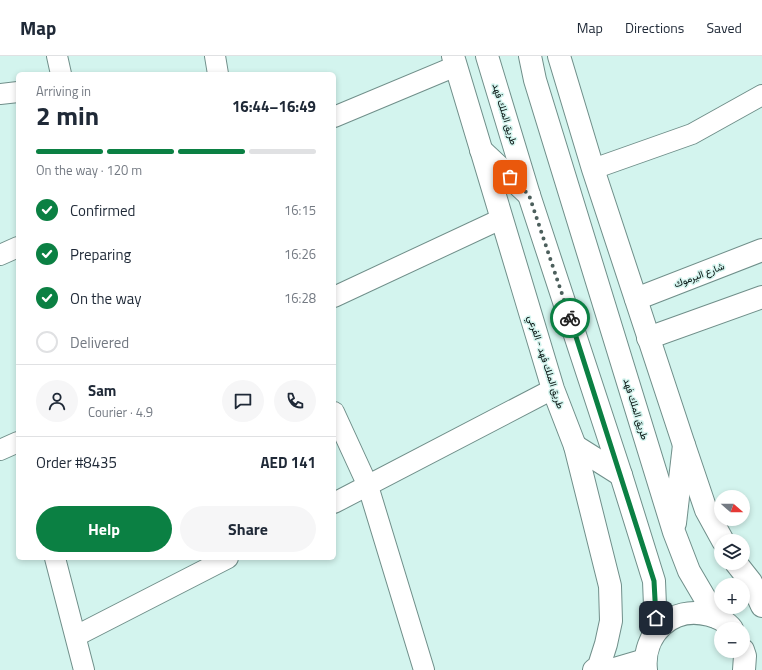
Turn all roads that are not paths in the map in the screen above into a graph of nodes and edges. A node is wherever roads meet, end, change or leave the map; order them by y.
1 (57, 56) edge
2 (215, 56) edge
3 (487, 56) edge
4 (522, 56) edge
5 (530, 56) edge
6 (559, 56) edge
7 (454, 61) edge
8 (61, 72) edge
9 (218, 72) edge
10 (535, 80) junction
11 (16, 92) edge
12 (0, 94) edge
13 (762, 95) edge
14 (336, 116) edge
15 (480, 150) junction
16 (593, 169) junction
17 (529, 195) junction
18 (501, 219) junction
19 (16, 248) edge
20 (762, 250) edge
21 (0, 254) edge
22 (336, 297) edge
23 (762, 297) edge
24 (636, 299) junction
25 (648, 338) junction
26 (553, 389) junction
27 (336, 416) edge
28 (16, 443) edge
29 (684, 445) junction
30 (575, 446) junction
31 (0, 450) edge
32 (621, 475) junction
33 (368, 486) junction
34 (336, 502) edge
35 (674, 532) junction
36 (719, 534) edge
37 (57, 560) edge
38 (224, 560) edge
39 (742, 570) edge
40 (762, 606) edge
41 (722, 622) edge
42 (723, 622) edge
43 (656, 630) junction
44 (76, 636) junction
45 (745, 658) edge
46 (646, 665) edge
47 (84, 670) edge
48 (424, 670) edge
49 (594, 670) edge
50 (611, 670) edge
51 (744, 670) edge

1 - 8 street
2 - 9 street
3 - 17 main road, طريق الملك فهد
4 - 10 main road
5 - 10 main road, طريق الملك فهد
6 - 16 main road
7 - 14 street
7 - 15 main road, طريق الملك فهد - الفرعي
10 - 35 main road, طريق الملك فهد
11 - 12 street
13 - 16 street
15 - 17 main road
15 - 18 main road, طريق الملك فهد - الفرعي
16 - 24 main road
17 - 32 main road, طريق الملك فهد
18 - 22 street
18 - 26 main road, طريق الملك فهد - الفرعي
19 - 21 street
20 - 24 main road, شارع اليرموك
23 - 25 main road
24 - 25 main road
25 - 29 main road
26 - 30 main road, طريق الملك فهد - الفرعي
26 - 33 street
27 - 33 street
28 - 31 street
29 - 35 main road
29 - 36 main road
30 - 32 main road
30 - 49 main road, طريق الملك فهد - الفرعي
32 - 43 main road, طريق الملك فهد
33 - 34 street
33 - 48 street
35 - 42 main road, طريق الملك فهد
37 - 44 street
38 - 44 street
39 - 40 main road
41 - 43 main road
43 - 46 main road
44 - 47 street
45 - 51 main road
46 - 50 main road

